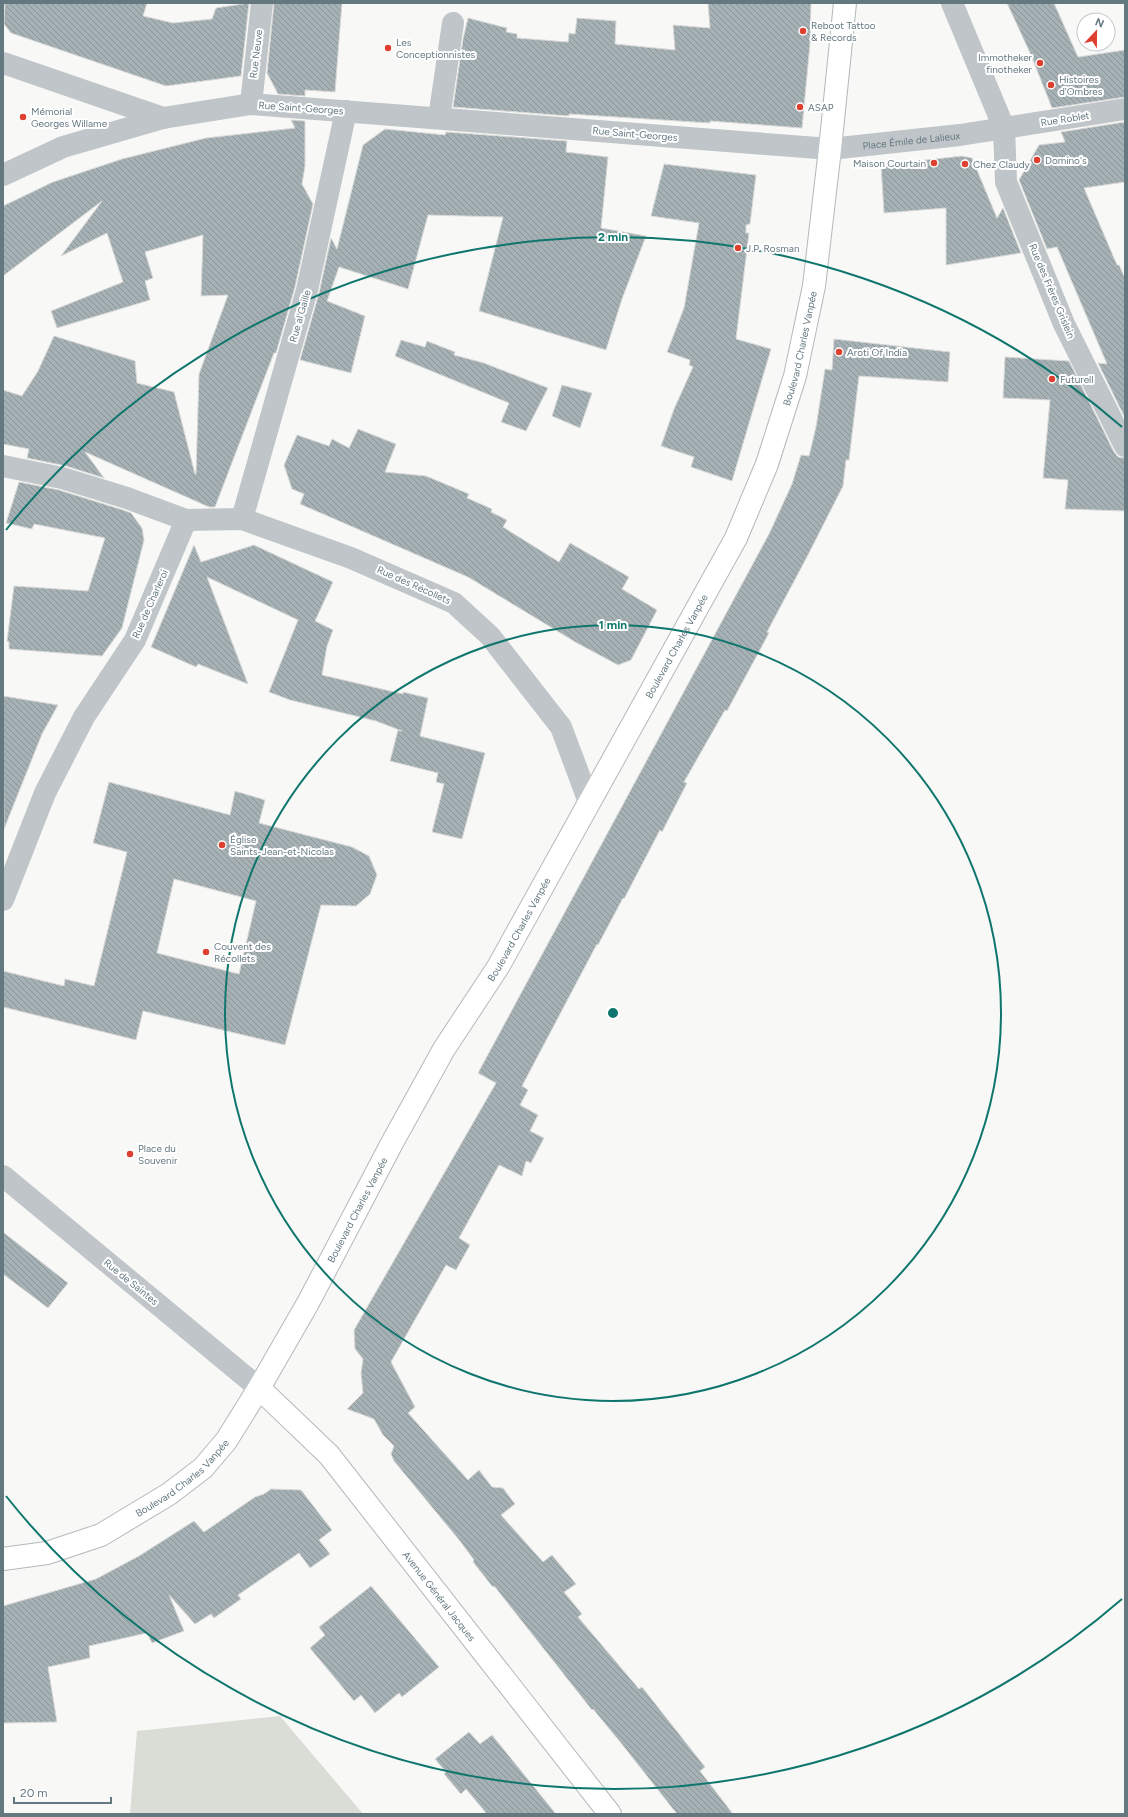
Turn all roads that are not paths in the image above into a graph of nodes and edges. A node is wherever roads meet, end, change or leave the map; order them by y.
1 (262, 3) edge
2 (845, 3) edge
3 (952, 3) edge
4 (453, 23) dead end
5 (3, 62) edge
6 (250, 104) junction
7 (1125, 109) edge
8 (346, 112) junction
9 (163, 118) junction
10 (439, 118) junction
11 (1004, 128) junction
12 (830, 149) junction
13 (3, 176) edge
14 (1125, 446) edge
15 (3, 466) edge
16 (242, 518) junction
17 (186, 520) junction
18 (589, 802) junction
19 (3, 900) edge
20 (3, 1176) edge
21 (259, 1388) junction
22 (3, 1559) edge
23 (610, 1814) edge

1 - 6 street, Rue Neuve
2 - 12 main road
3 - 11 street
4 - 10 street
5 - 9 street, Rue Saint-Georges
6 - 8 street, Rue Saint-Georges
6 - 9 street, Rue Saint-Georges
7 - 11 street, Rue Roblet
8 - 10 street, Rue Saint-Georges
8 - 16 street, Rue al'Gaille
9 - 13 street, Rue Saint-Georges
10 - 12 street, Rue Saint-Georges
11 - 12 street, Place Émile de Lalieux
11 - 14 street, Rue des Frères Grislein
12 - 18 main road, Boulevard Charles Vanpée
15 - 17 street
16 - 17 street, Rue des Récollets
16 - 18 street, Rue des Récollets
17 - 19 street, Rue de Charleroi
18 - 21 main road, Boulevard Charles Vanpée
20 - 21 street, Rue de Saintes
21 - 22 main road, Boulevard Charles Vanpée
21 - 23 main road, Avenue Général Jacques

